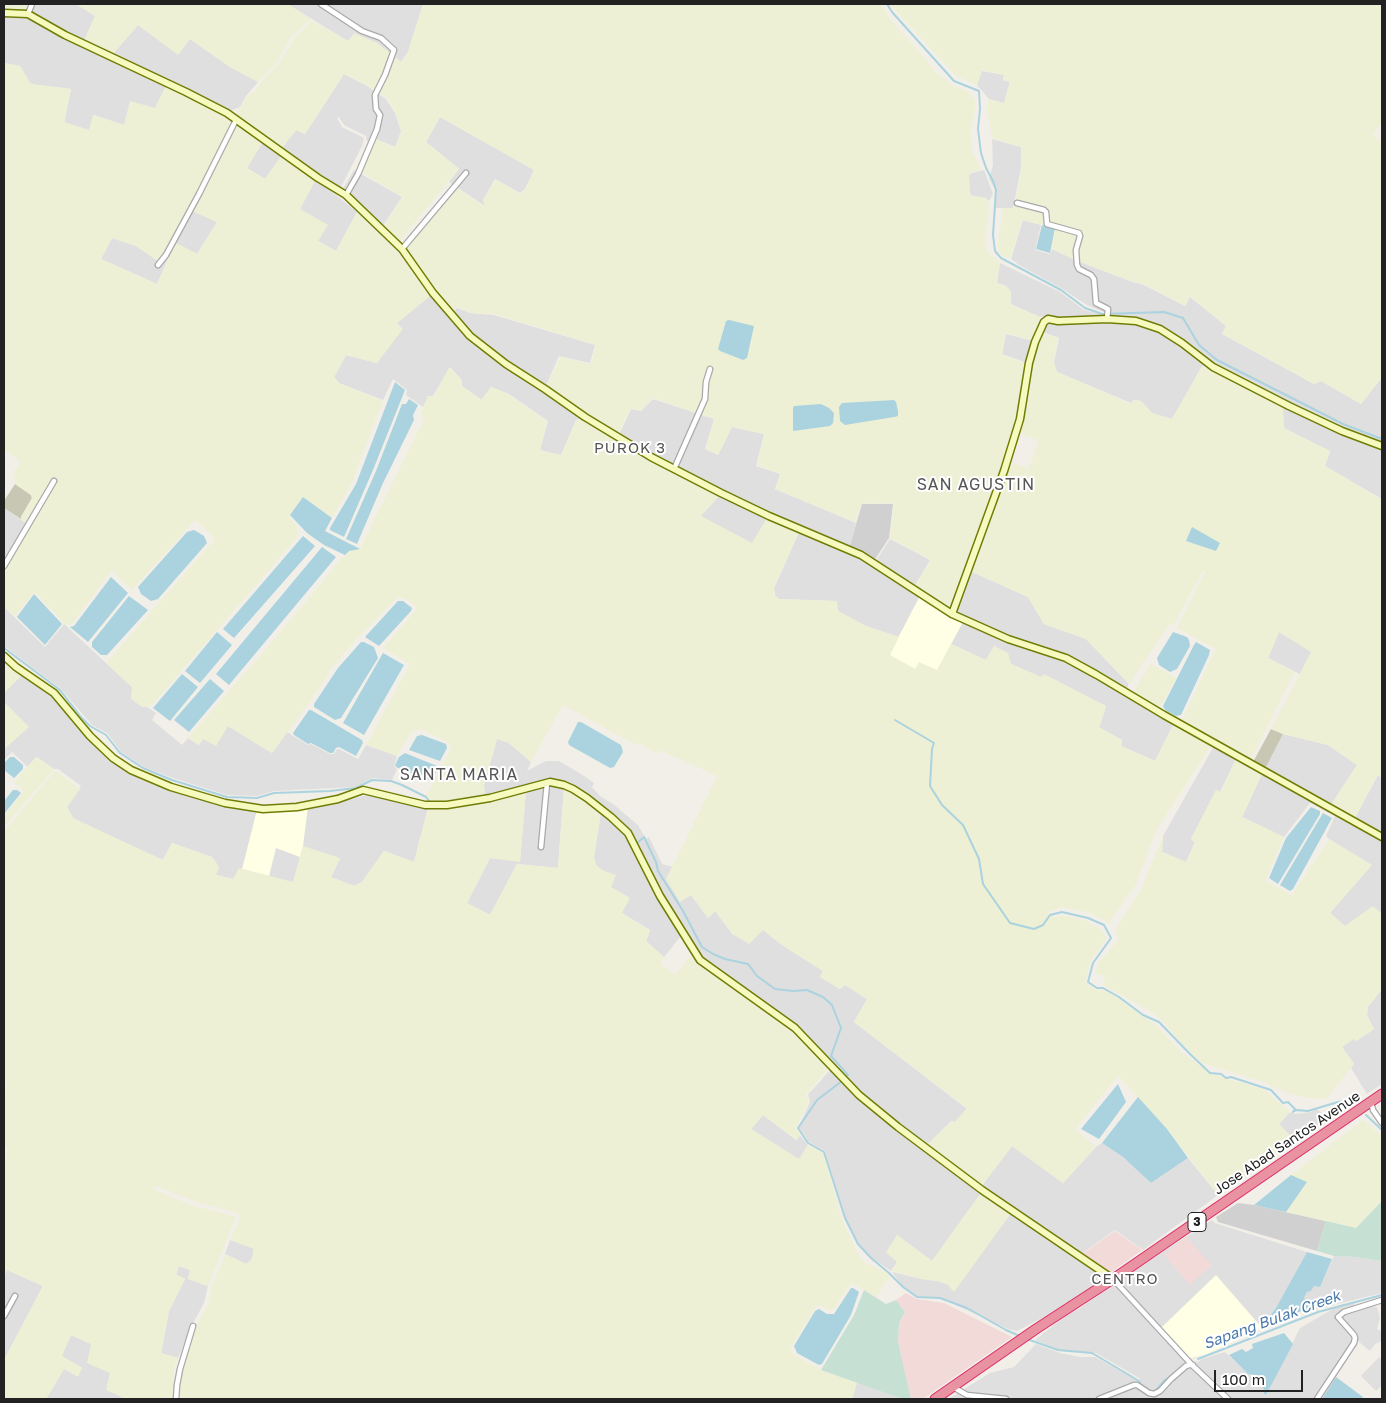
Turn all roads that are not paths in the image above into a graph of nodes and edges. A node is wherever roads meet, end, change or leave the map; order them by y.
1 (32, 4) edge
2 (321, 4) edge
3 (4, 13) edge
4 (28, 14) junction
5 (236, 120) junction
6 (466, 173) dead end
7 (346, 195) junction
8 (1016, 203) dead end
9 (402, 249) junction
10 (158, 265) dead end
11 (1107, 319) junction
12 (710, 369) dead end
13 (1382, 446) edge
14 (674, 469) junction
15 (54, 481) dead end
16 (4, 566) edge
17 (952, 614) junction
18 (4, 656) edge
19 (547, 783) junction
20 (1382, 837) edge
21 (541, 847) dead end
22 (1382, 1094) edge
23 (1371, 1102) junction
24 (1382, 1123) edge
25 (1113, 1279) junction
26 (15, 1296) dead end
27 (1382, 1300) edge
28 (4, 1316) edge
29 (193, 1326) dead end
30 (1193, 1365) junction
31 (953, 1387) junction
32 (176, 1399) edge
33 (935, 1399) edge
34 (1006, 1399) edge
35 (1099, 1399) edge
36 (1228, 1399) edge
37 (1317, 1399) edge

1 - 4 street
2 - 7 street
3 - 4 street
4 - 5 street
5 - 7 street
5 - 10 street
6 - 9 street
7 - 9 street
8 - 11 street
9 - 14 street
11 - 13 street
11 - 17 street
12 - 14 street
14 - 17 street
15 - 16 street
17 - 20 street
18 - 19 street
19 - 21 street
19 - 25 street
22 - 23 highway, Jose Abad Santos Avenue / 3
23 - 24 street
23 - 25 highway, Jose Abad Santos Avenue / 3
25 - 30 street
25 - 31 highway, Jose Abad Santos Avenue / 3
26 - 28 street
27 - 37 street
29 - 32 street
30 - 35 street
30 - 36 street
31 - 33 highway, Jose Abad Santos Avenue / 3
31 - 34 street

